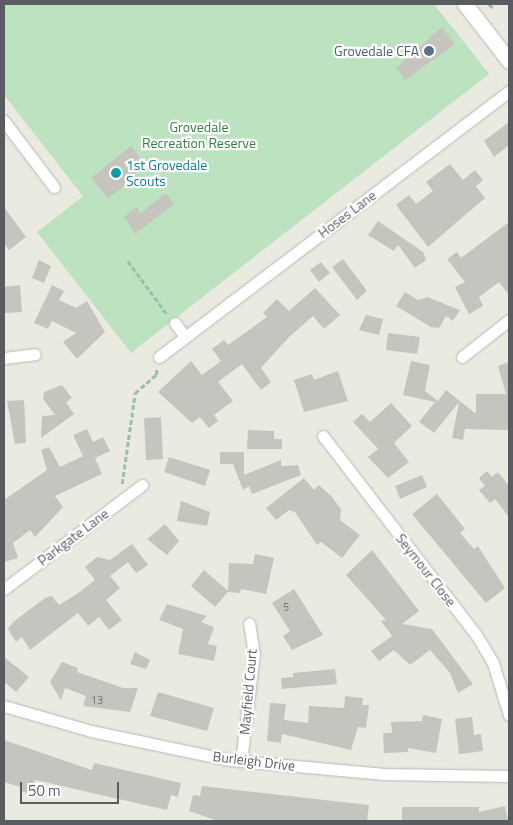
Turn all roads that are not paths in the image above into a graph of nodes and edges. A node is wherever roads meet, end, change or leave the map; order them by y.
1 (465, 4) edge
2 (509, 61) edge
3 (509, 91) edge
4 (4, 121) edge
5 (54, 187) dead end
6 (509, 320) edge
7 (175, 323) road end
8 (185, 337) junction
9 (35, 354) dead end
10 (159, 357) road end
11 (462, 357) dead end
12 (4, 358) edge
13 (323, 436) dead end
14 (142, 485) dead end
15 (4, 590) edge
16 (249, 623) dead end
17 (4, 706) edge
18 (509, 715) edge
19 (241, 761) junction
20 (509, 776) edge

1 - 2 street
3 - 8 street, Hoses Lane
4 - 5 street
6 - 11 street
7 - 8 street
8 - 10 street, Hoses Lane
9 - 12 street
13 - 18 street, Seymour Close
14 - 15 street, Parkgate Lane
16 - 19 street, Mayfield Court
17 - 19 street, Burleigh Drive
19 - 20 street, Burleigh Drive

